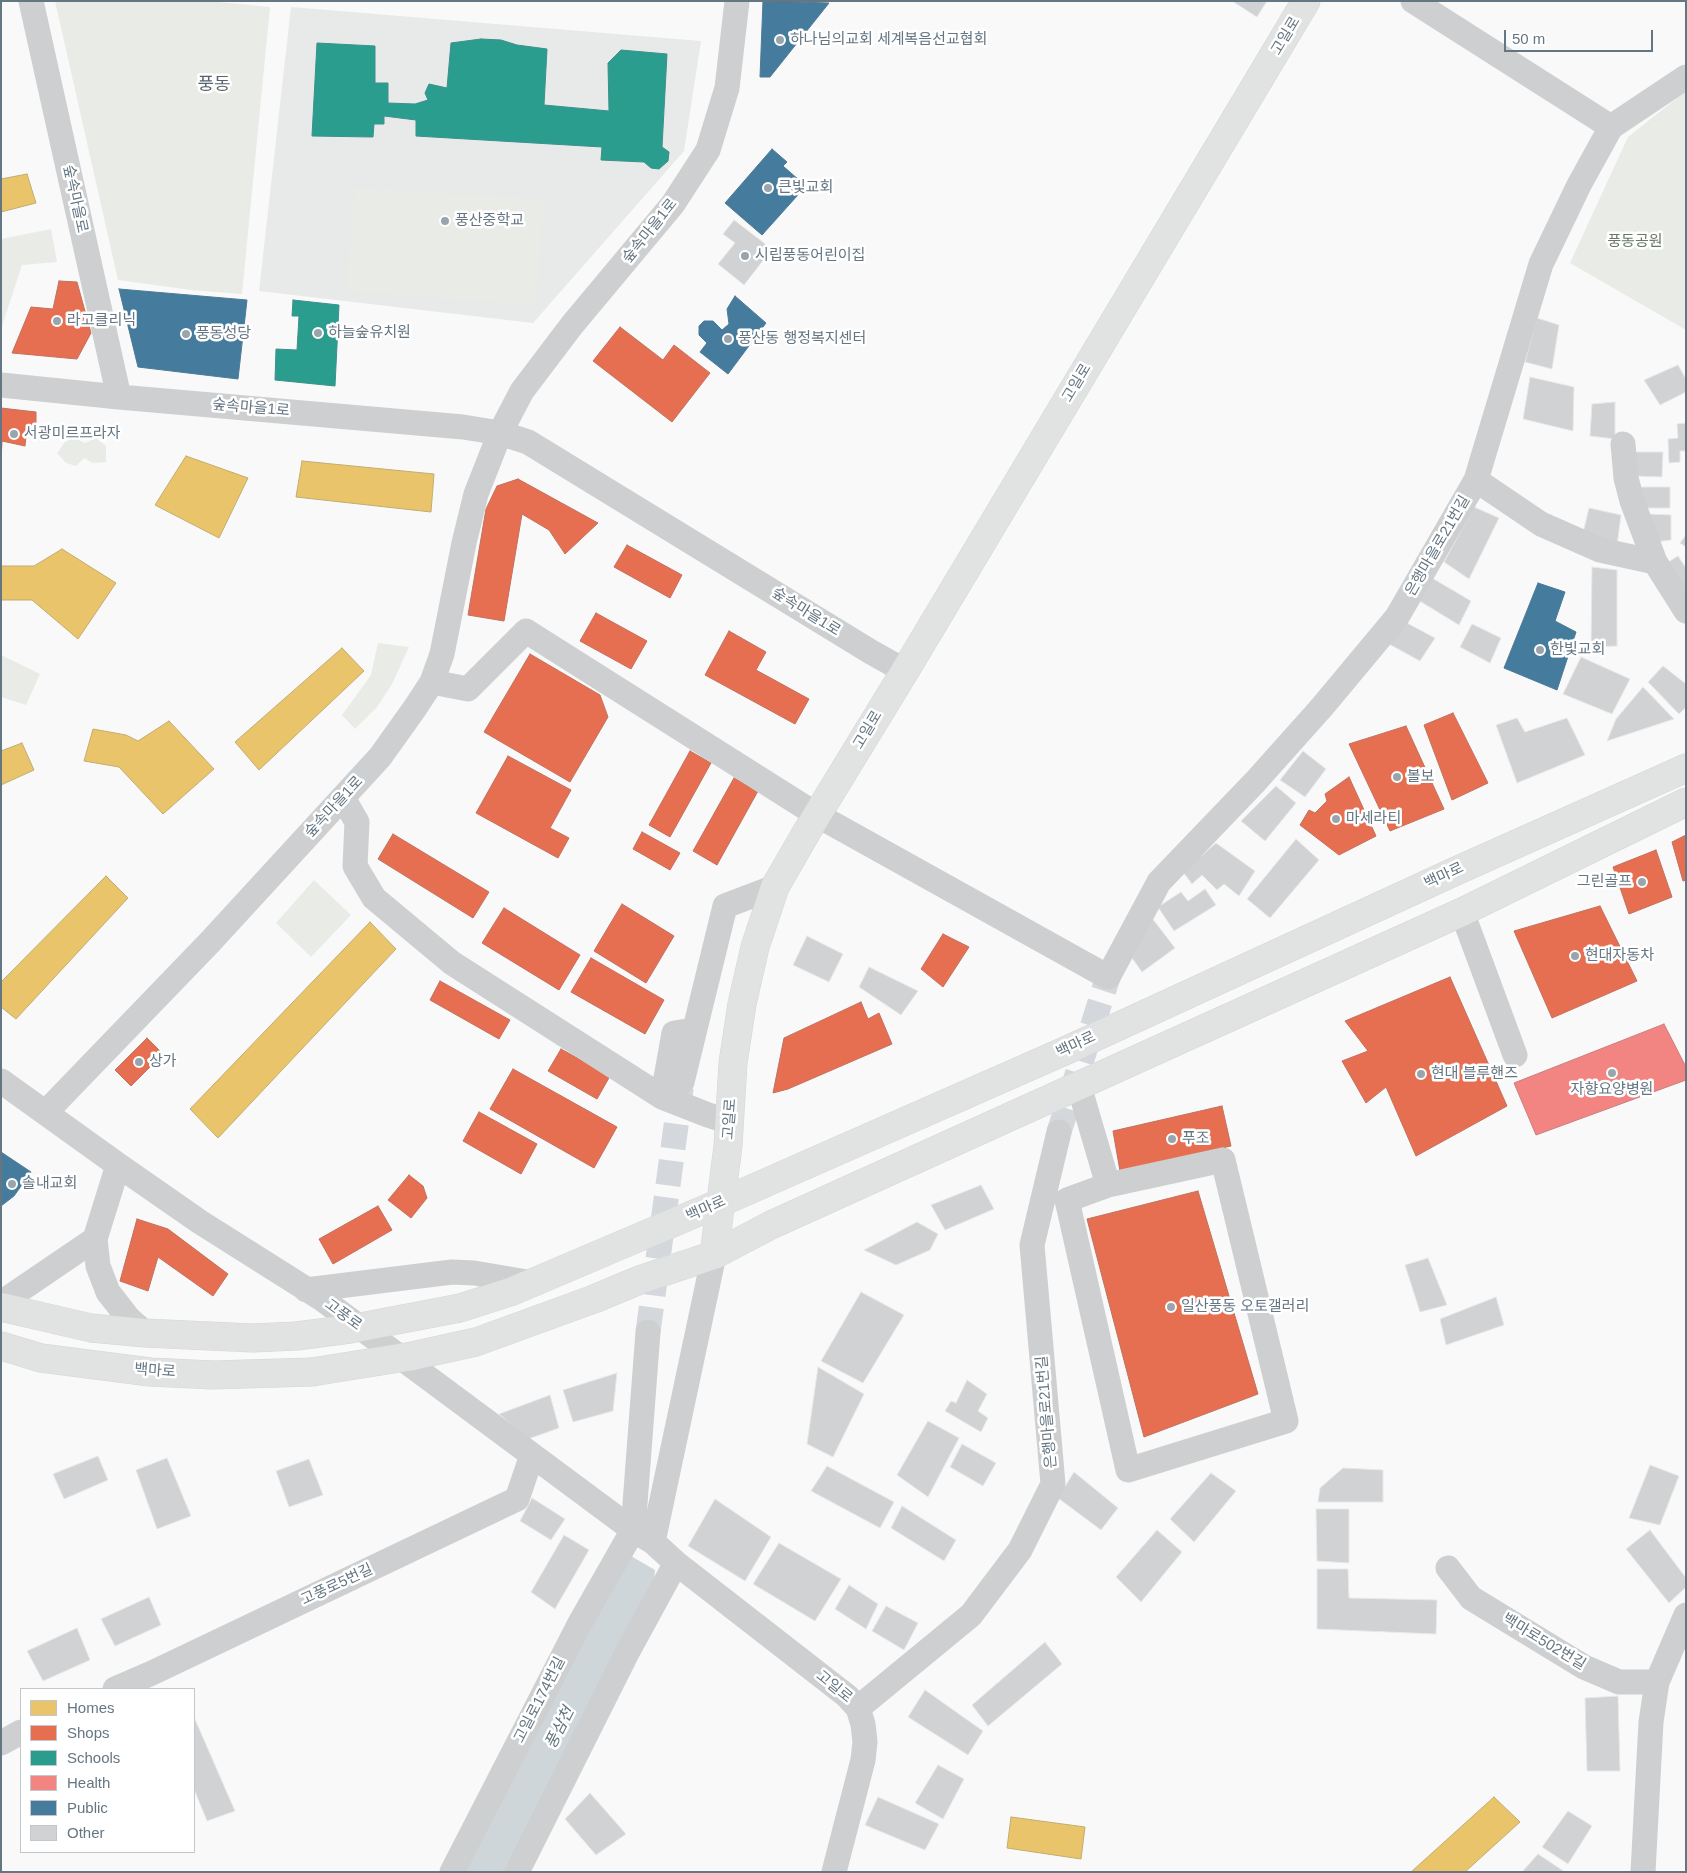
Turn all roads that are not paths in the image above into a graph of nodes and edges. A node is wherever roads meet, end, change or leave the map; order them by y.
1 (31, 1) edge
2 (737, 1) edge
3 (1306, 1) edge
4 (1413, 1) edge
5 (1686, 77) edge
6 (1611, 127) junction
7 (1, 385) edge
8 (119, 397) junction
9 (500, 433) junction
10 (1623, 444) dead end
11 (1476, 480) junction
12 (1655, 562) junction
13 (1686, 611) edge
14 (905, 671) junction
15 (432, 682) junction
16 (1686, 768) edge
17 (342, 798) junction
18 (1686, 802) edge
19 (817, 815) junction
20 (775, 887) junction
21 (1462, 912) junction
22 (694, 1030) junction
23 (1515, 1055) dead end
24 (1, 1081) edge
25 (682, 1082) tunnel mouth
26 (1079, 1086) junction
27 (662, 1097) junction
28 (46, 1112) junction
29 (730, 1122) junction
30 (1058, 1132) tunnel mouth
31 (118, 1165) junction
32 (1108, 1185) junction
33 (722, 1202) junction
34 (95, 1240) junction
35 (714, 1255) junction
36 (534, 1283) junction
37 (306, 1290) junction
38 (1, 1303) edge
39 (1, 1307) edge
40 (648, 1332) tunnel mouth
41 (145, 1333) junction
42 (1, 1346) edge
43 (532, 1455) junction
44 (643, 1536) junction
45 (676, 1563) junction
46 (1448, 1568) dead end
47 (1686, 1615) edge
48 (1657, 1682) junction
49 (117, 1688) edge
50 (858, 1708) junction
51 (20, 1733) edge
52 (1, 1743) edge
53 (452, 1872) edge
54 (517, 1872) edge
55 (834, 1872) edge
56 (1643, 1872) edge

1 - 8 street, 숲속마을로
2 - 9 street, 숲속마을1로
3 - 14 main road, 고일로
4 - 6 street
5 - 6 street, 은행마을로21번길
6 - 11 street, 은행마을로21번길
7 - 8 street, 숲속마을1로
8 - 9 street, 숲속마을1로
9 - 14 street, 숲속마을1로
9 - 15 street, 숲속마을1로
10 - 12 street
11 - 12 street
11 - 19 street, 은행마을로21번길
12 - 13 street
14 - 19 main road, 고일로
15 - 17 street, 숲속마을1로
15 - 19 street
16 - 33 main road, 백마로
17 - 27 street
17 - 28 street, 숲속마을1로
18 - 21 main road
19 - 20 main road, 고일로
20 - 22 street
20 - 29 main road, 고일로
21 - 23 street
21 - 26 main road
22 - 25 street
22 - 27 street
24 - 28 street, 고풍로
26 - 32 street
26 - 35 main road
27 - 29 street
28 - 31 street, 고풍로
29 - 33 main road, 고일로
30 - 50 street, 은행마을로21번길
31 - 34 street
31 - 37 street, 고풍로
32 - 32 street
33 - 35 main road, 고일로
33 - 36 main road, 백마로
34 - 38 street
34 - 41 street
35 - 42 main road, 백마로, bridge
35 - 44 street, 고일로
36 - 37 street
36 - 41 main road, 백마로, bridge
37 - 43 street, 고풍로
39 - 41 main road
40 - 44 street
43 - 44 street, 고풍로
43 - 49 street, 고풍로5번길
44 - 45 street, 고풍로
44 - 53 street, 고일로174번길
45 - 50 street, 고일로
45 - 54 street
46 - 48 street, 백마로502번길
47 - 48 street
48 - 56 street
50 - 55 street, 고일로
51 - 52 street

